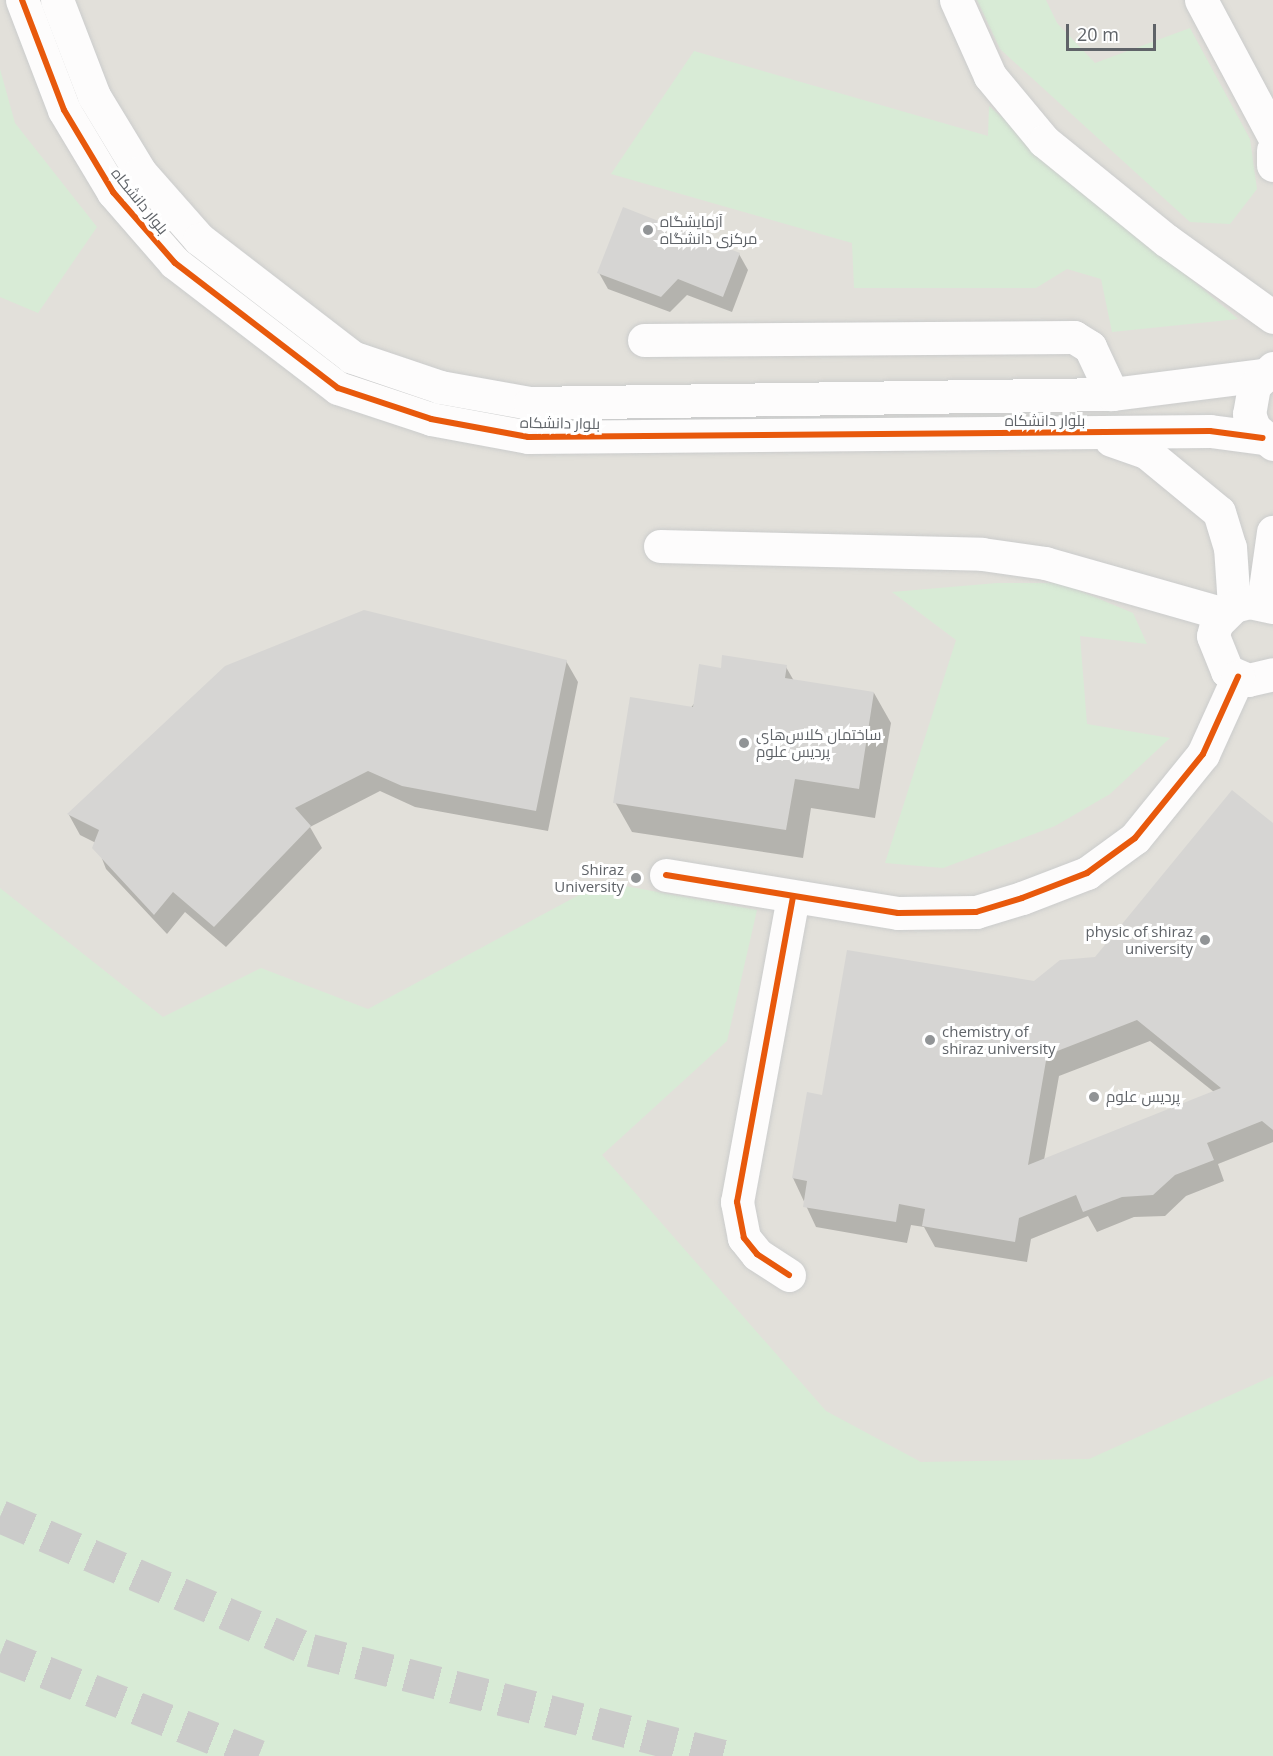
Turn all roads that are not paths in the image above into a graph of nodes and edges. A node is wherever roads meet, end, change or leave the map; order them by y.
1 (22, 0) edge
2 (57, 0) edge
3 (956, 0) edge
4 (1201, 0) edge
5 (1273, 135) edge
6 (1273, 150) edge
7 (1273, 165) edge
8 (1273, 317) edge
9 (644, 339) dead end
10 (1268, 372) edge
11 (1112, 394) junction
12 (1092, 433) junction
13 (1268, 441) edge
14 (1273, 532) edge
15 (660, 546) dead end
16 (1249, 607) edge
17 (1273, 674) edge
18 (1238, 677) junction
19 (666, 875) dead end
20 (793, 898) junction
21 (789, 1275) dead end

1 - 12 street, بلوار دانشکاه
2 - 11 street, بلوار دانشکاه
3 - 8 street
4 - 5 street
6 - 7 street
9 - 11 street
10 - 11 street, بلوار دانشکاه
10 - 13 street
12 - 13 street, بلوار دانشکاه
12 - 16 street
14 - 16 street
15 - 16 street
16 - 18 street
17 - 18 street
18 - 20 street
19 - 20 street
20 - 21 street

